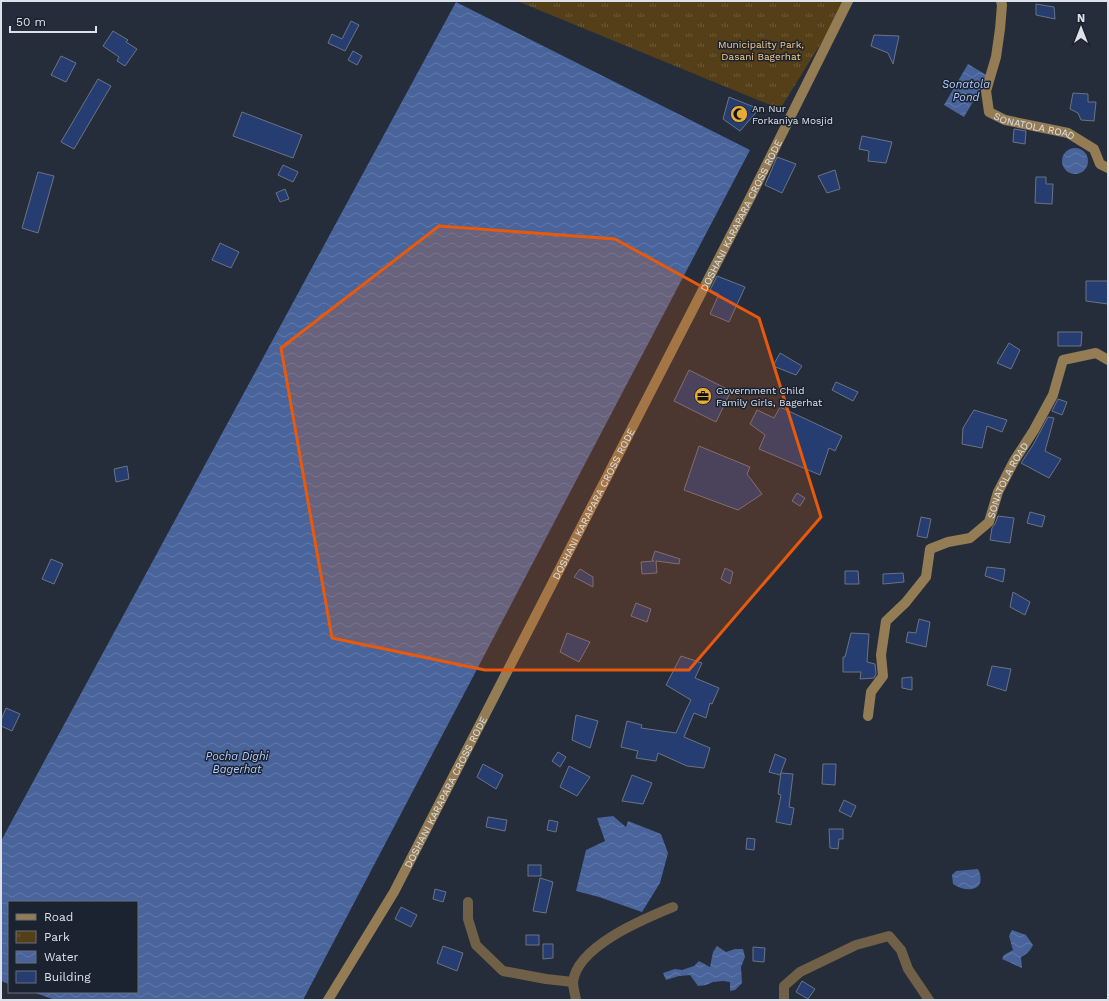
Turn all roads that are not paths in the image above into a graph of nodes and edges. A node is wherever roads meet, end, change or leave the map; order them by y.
1 (848, 1) edge
2 (1001, 1) edge
3 (1108, 168) edge
4 (1108, 360) edge
5 (868, 716) dead end
6 (468, 902) dead end
7 (674, 907) dead end
8 (573, 982) junction
9 (328, 1000) edge
10 (576, 1000) edge
11 (784, 1000) edge
12 (929, 1000) edge

1 - 9 street, DOSHANI KARAPARA CROSS RODE
2 - 3 street, SONATOLA ROAD
4 - 5 street, SONATOLA ROAD
6 - 8 street
7 - 8 street
8 - 10 street
11 - 12 street

